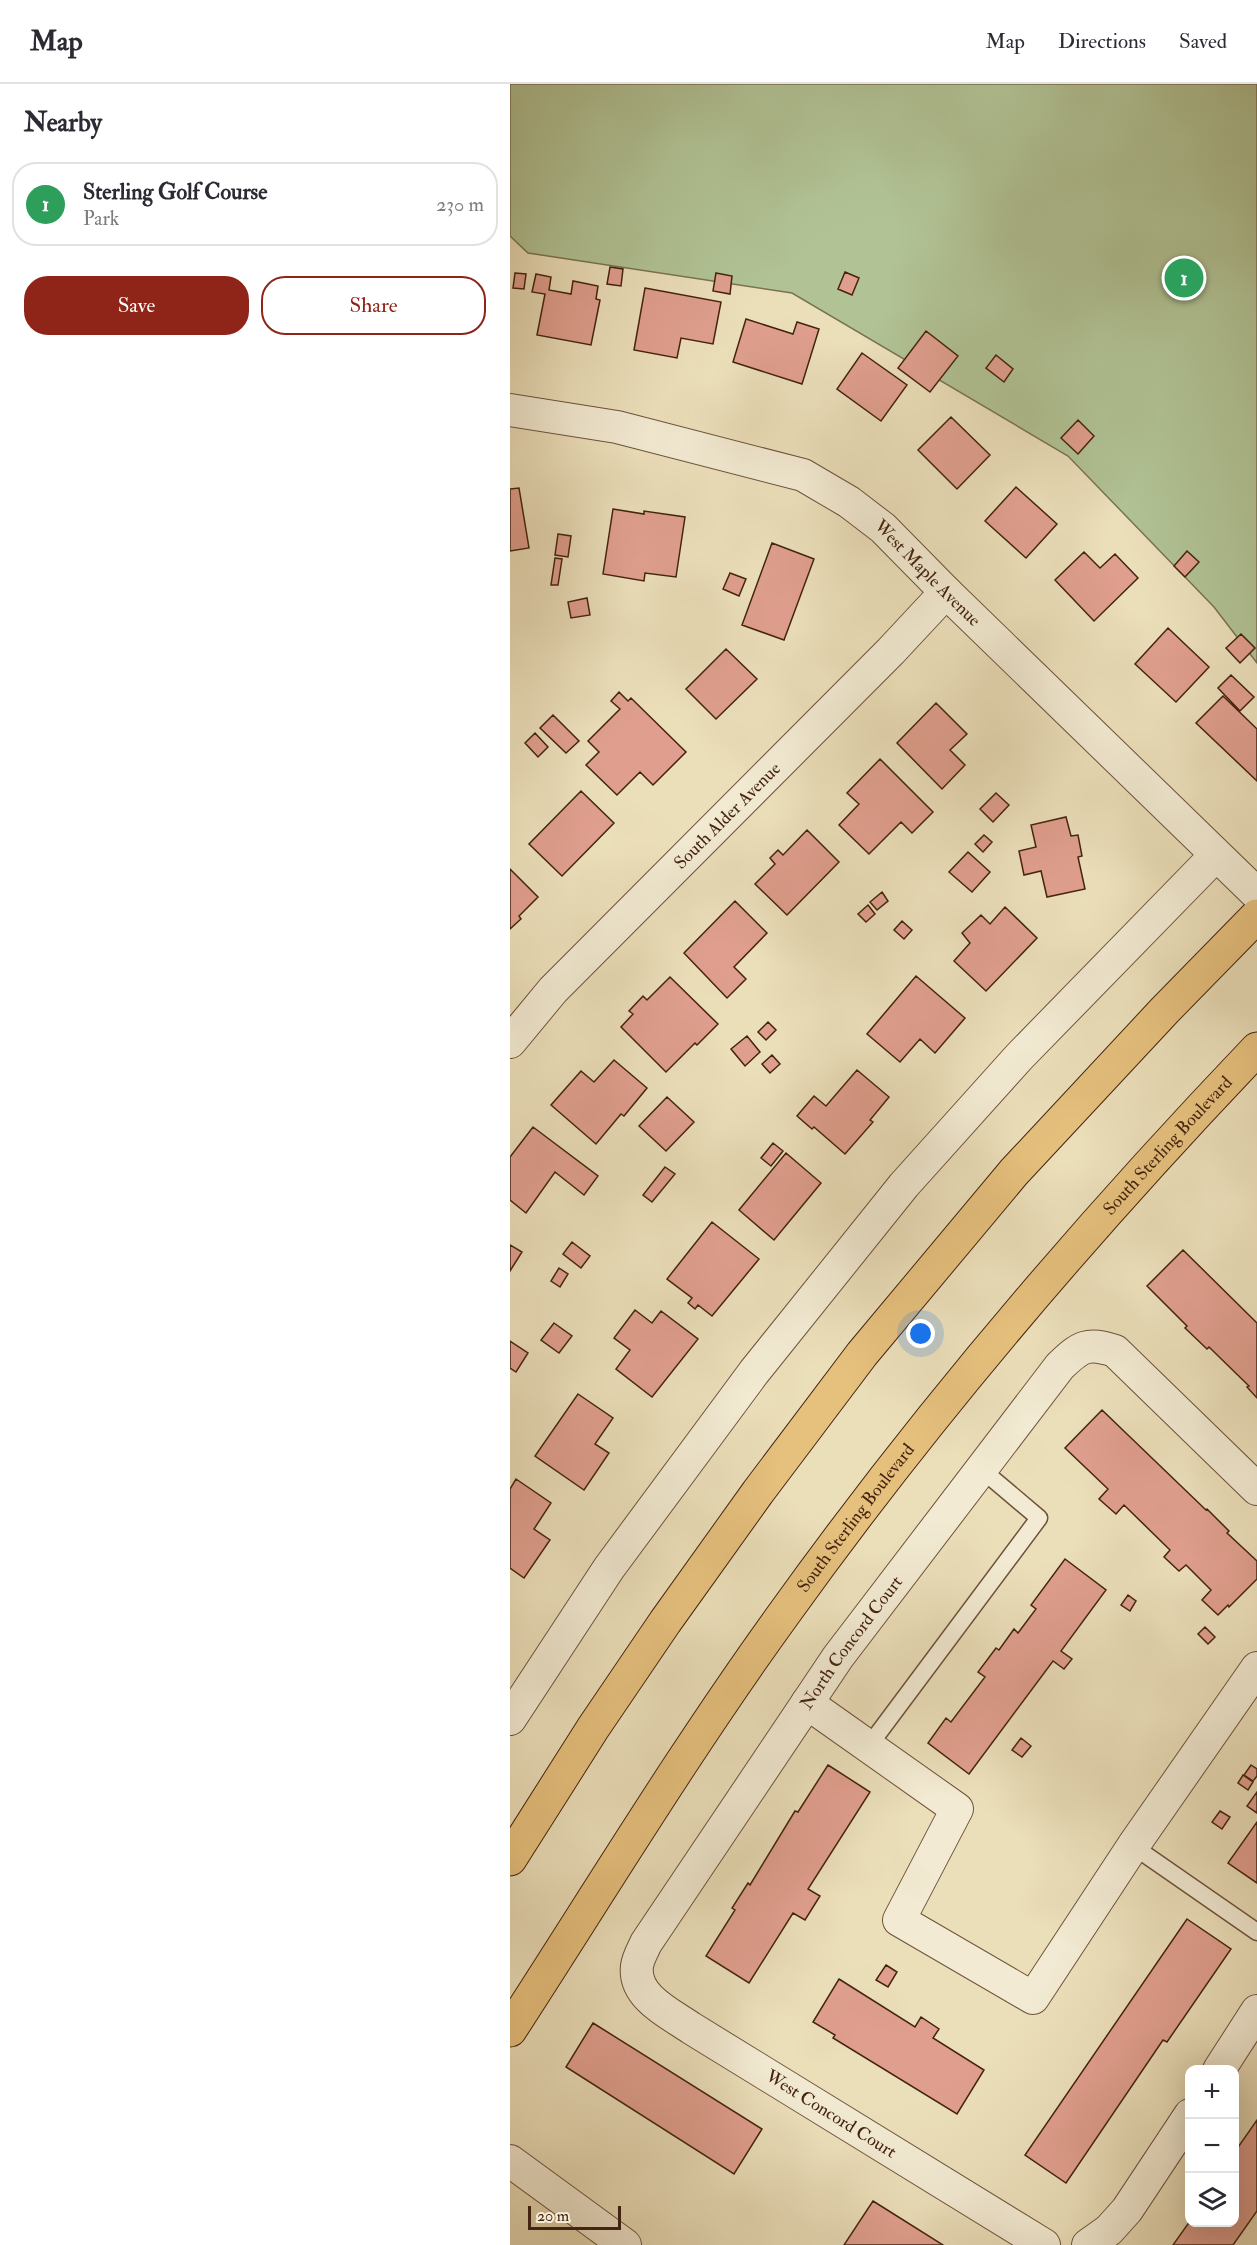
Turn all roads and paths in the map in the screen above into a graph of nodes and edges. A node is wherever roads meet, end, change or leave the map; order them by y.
1 (510, 410) edge
2 (946, 592) junction
3 (1215, 856) junction
4 (1257, 894) edge
5 (1257, 916) edge
6 (510, 1042) edge
7 (1257, 1049) edge
8 (981, 1469) junction
9 (1257, 1490) edge
10 (1257, 1668) edge
11 (807, 1703) junction
12 (510, 1719) edge
13 (868, 1747) junction
14 (1133, 1846) junction
15 (510, 1859) edge
16 (1257, 1932) edge
17 (637, 1966) joint
18 (1257, 2011) edge
19 (510, 2030) edge
20 (1222, 2065) edge
21 (1187, 2119) edge
22 (510, 2161) edge
23 (625, 2245) edge
24 (1044, 2245) edge
25 (1088, 2245) edge

1 - 2 street, West Maple Avenue
2 - 3 street, West Maple Avenue
2 - 6 street, South Alder Avenue
3 - 4 street, West Maple Avenue
3 - 12 street
5 - 15 main road
7 - 19 main road, South Sterling Boulevard
8 - 9 street, North Concord Court
8 - 11 street, North Concord Court
8 - 13 lane
10 - 14 street
11 - 13 street
11 - 17 street, North Concord Court
13 - 14 street
14 - 16 lane
17 - 24 street, West Concord Court
18 - 20 street
21 - 25 street
22 - 23 street

